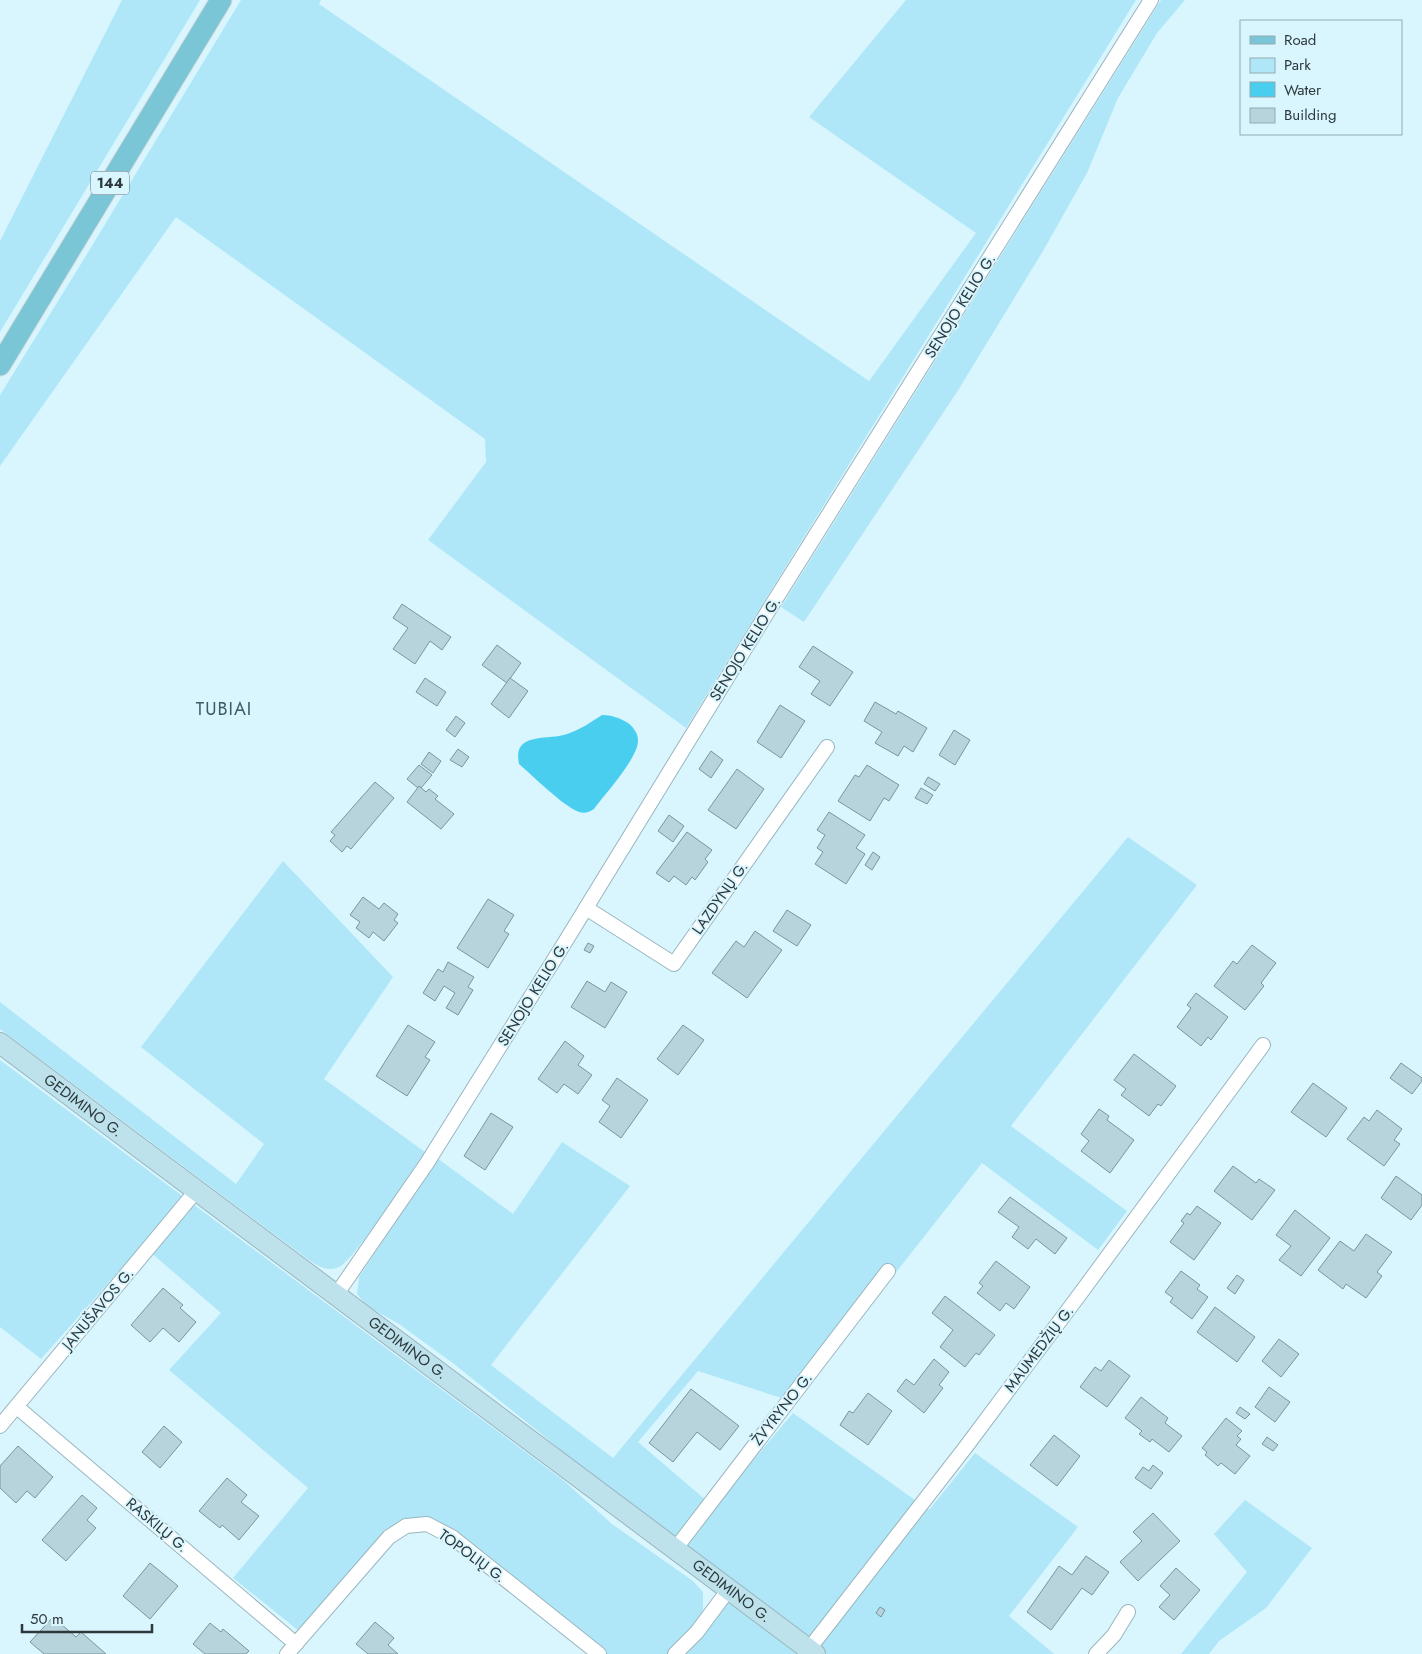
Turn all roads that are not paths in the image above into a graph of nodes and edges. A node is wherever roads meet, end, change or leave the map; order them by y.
1 (221, 0) edge
2 (1151, 0) edge
3 (0, 365) edge
4 (827, 747) dead end
5 (586, 908) junction
6 (0, 1042) edge
7 (1263, 1045) dead end
8 (196, 1191) junction
9 (888, 1271) dead end
10 (336, 1295) junction
11 (17, 1407) junction
12 (0, 1426) edge
13 (676, 1548) junction
14 (729, 1588) junction
15 (1128, 1612) dead end
16 (292, 1649) edge
17 (812, 1652) edge
18 (599, 1654) edge
19 (675, 1654) edge
20 (1096, 1654) edge

1 - 3 main road, 144
2 - 5 street, SENOJO KELIO G.
4 - 5 street, LAZDYNŲ G.
5 - 10 street, SENOJO KELIO G.
6 - 8 main road, GEDIMINO G.
7 - 17 street, MAUMEDŽIŲ G.
8 - 10 main road, GEDIMINO G.
8 - 11 street, JANUŠAVOS G.
9 - 13 street, ŽVYRYNO G.
10 - 13 main road, GEDIMINO G.
11 - 12 street, JANUŠAVOS G.
11 - 16 street, RASKILŲ G.
13 - 14 main road, GEDIMINO G.
14 - 17 main road, GEDIMINO G.
14 - 19 street
15 - 20 street
16 - 18 street, TOPOLIŲ G.

